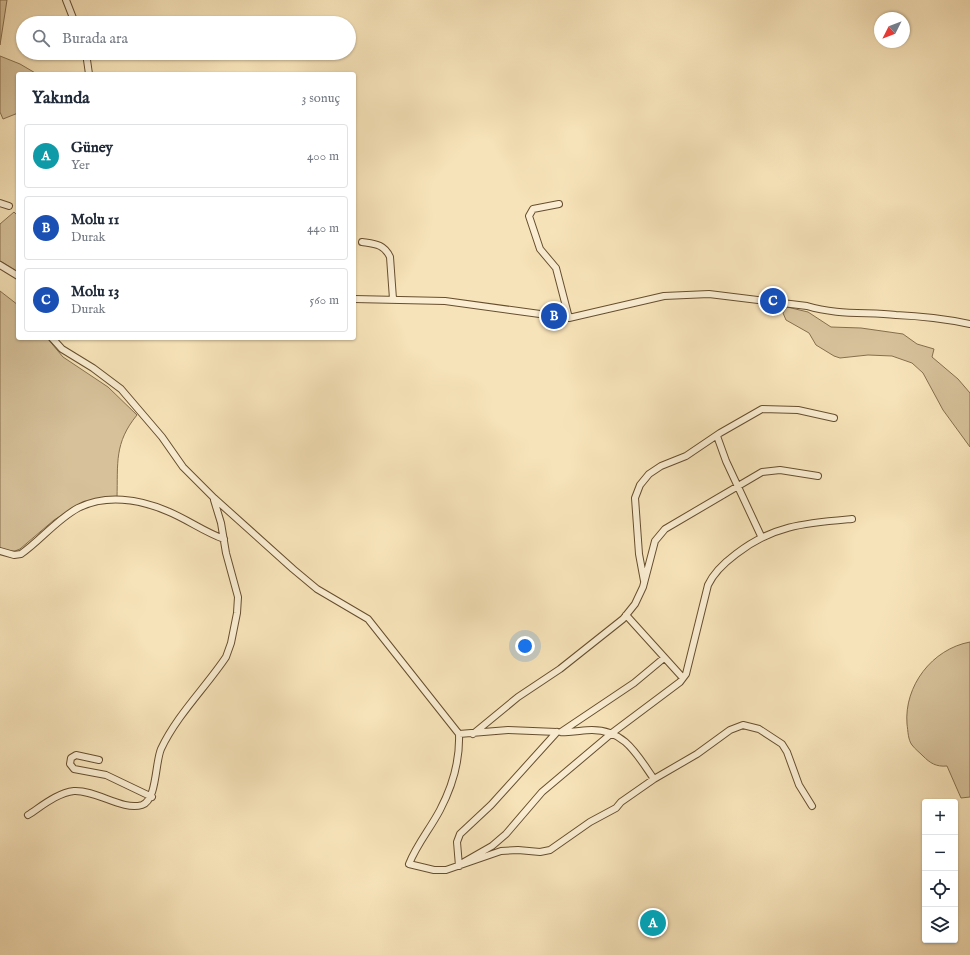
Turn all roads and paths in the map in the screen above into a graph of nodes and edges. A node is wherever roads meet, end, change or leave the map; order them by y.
1 (66, 0) edge
2 (72, 16) edge
3 (87, 60) edge
4 (89, 72) edge
5 (0, 203) edge
6 (559, 204) dead end
7 (9, 206) dead end
8 (362, 242) dead end
9 (0, 265) edge
10 (16, 275) edge
11 (356, 299) edge
12 (393, 299) junction
13 (569, 318) junction
14 (970, 324) edge
15 (54, 340) edge
16 (834, 418) dead end
17 (717, 436) junction
18 (818, 476) dead end
19 (738, 486) junction
20 (214, 498) junction
21 (852, 519) dead end
22 (761, 536) junction
23 (224, 539) junction
24 (0, 552) edge
25 (644, 582) junction
26 (626, 615) junction
27 (664, 658) junction
28 (683, 678) junction
29 (612, 733) junction
30 (459, 734) junction
31 (473, 734) junction
32 (99, 760) dead end
33 (654, 779) junction
34 (152, 797) junction
35 (812, 806) dead end
36 (28, 815) dead end
37 (458, 866) junction

1 - 2 street
3 - 4 street
5 - 7 street
6 - 13 street
8 - 12 street
9 - 10 street
11 - 12 street
12 - 13 street
13 - 14 street
15 - 20 street
16 - 17 street
17 - 19 street
17 - 25 street
18 - 19 street
19 - 22 street
19 - 25 street
20 - 23 street
20 - 30 street
21 - 22 street
22 - 28 street
23 - 24 street
23 - 34 street
25 - 26 street
26 - 27 street
26 - 31 street
27 - 28 street
27 - 29 street
28 - 29 street
29 - 33 street
29 - 37 street
30 - 31 street
30 - 37 street
31 - 37 street
32 - 34 street
33 - 35 street
33 - 37 street
34 - 36 street

